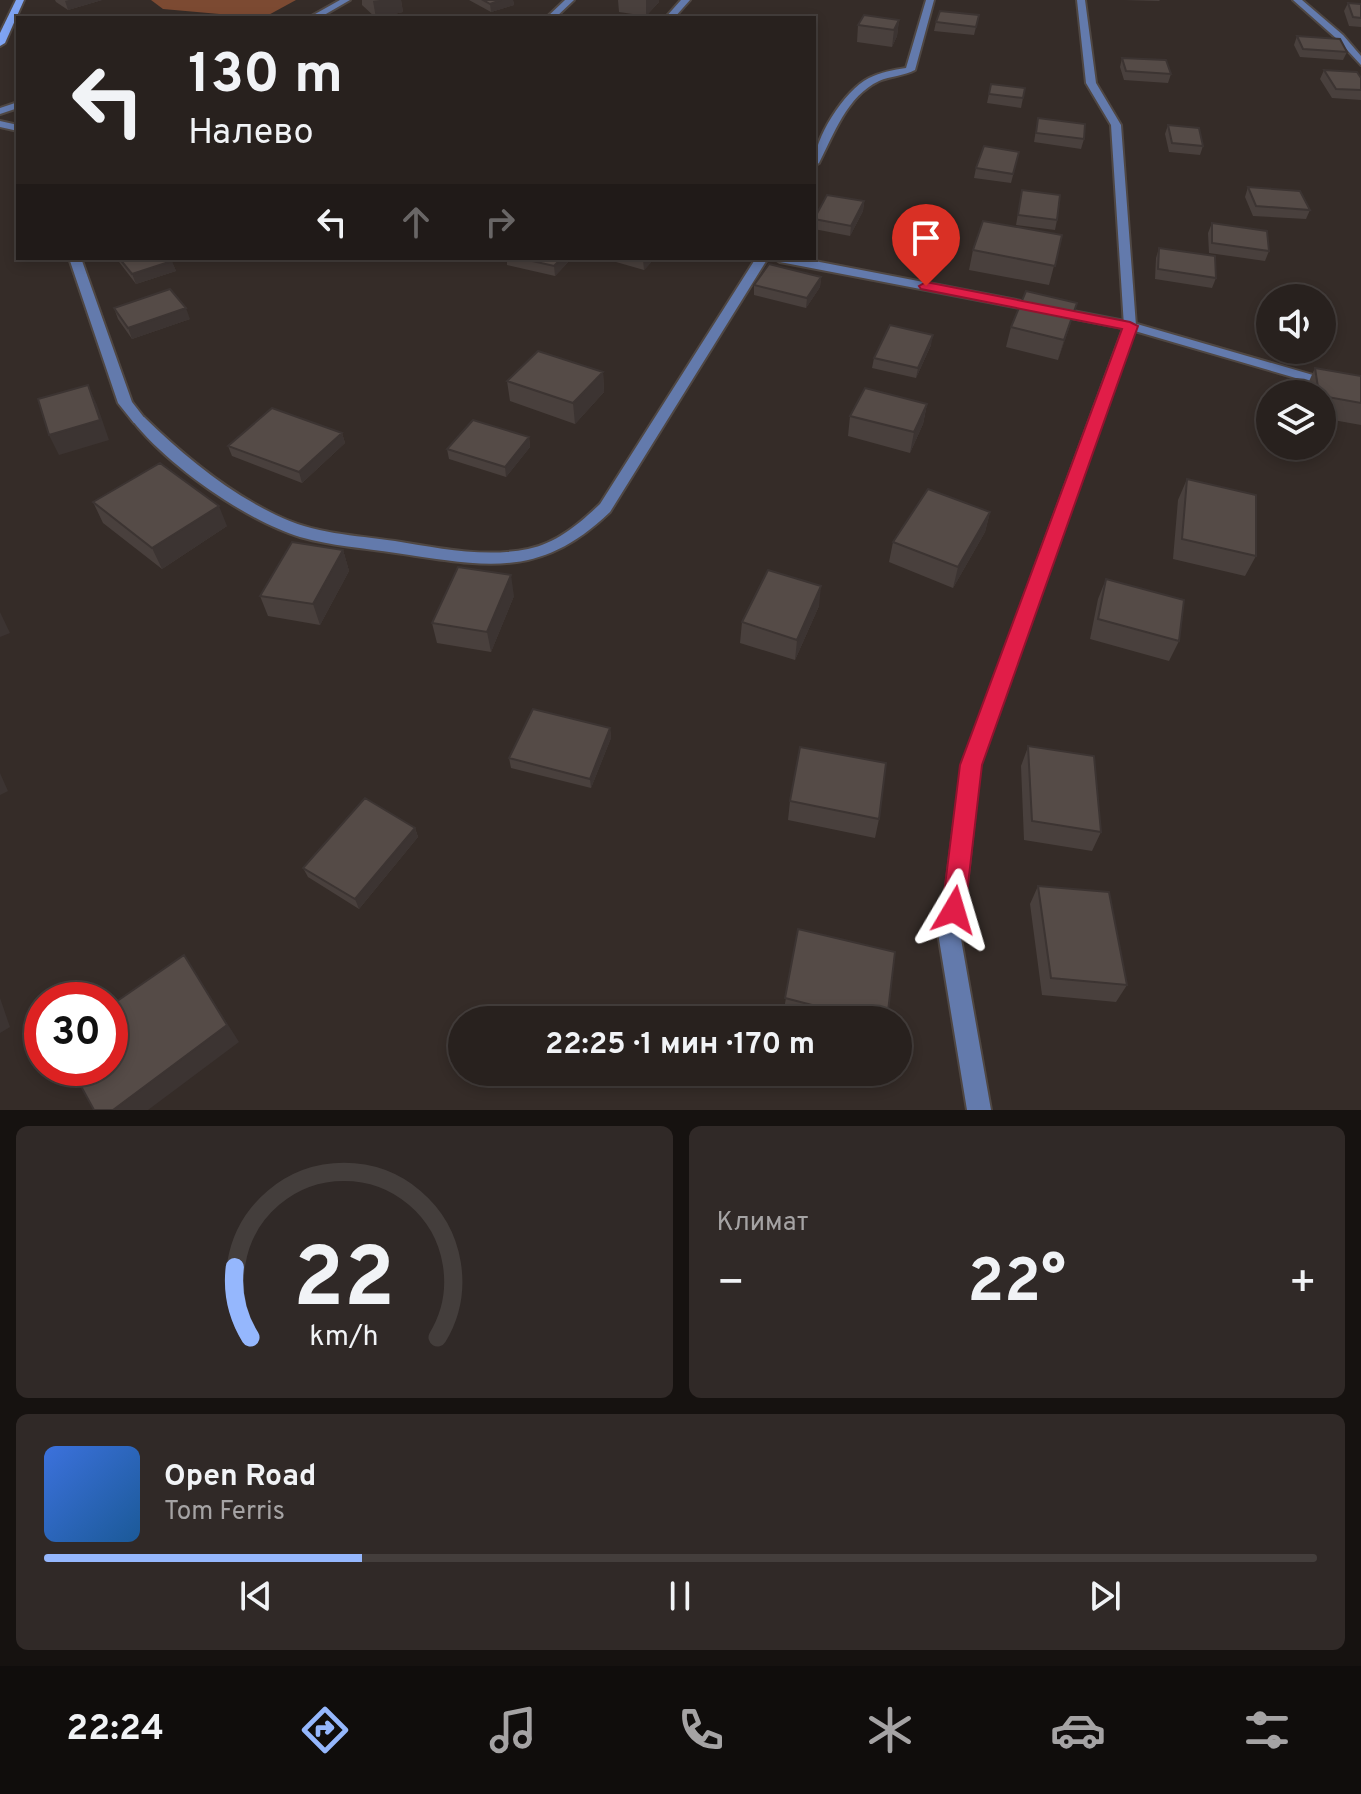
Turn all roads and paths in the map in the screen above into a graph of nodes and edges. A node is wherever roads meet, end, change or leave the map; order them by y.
1 (20, 0) edge
2 (346, 0) edge
3 (570, 0) edge
4 (686, 0) edge
5 (930, 0) edge
6 (1081, 0) edge
7 (1297, 0) edge
8 (316, 16) edge
9 (552, 16) edge
10 (671, 16) edge
11 (0, 43) edge
12 (1361, 62) edge
13 (816, 160) edge
14 (76, 260) edge
15 (761, 260) edge
16 (790, 260) edge
17 (1130, 326) junction
18 (1361, 393) edge
19 (979, 1110) edge

1 - 11 street
2 - 8 street
3 - 9 street
4 - 10 street
5 - 13 street
6 - 17 street
7 - 12 street
14 - 15 street
16 - 17 street
17 - 18 street
17 - 19 street

